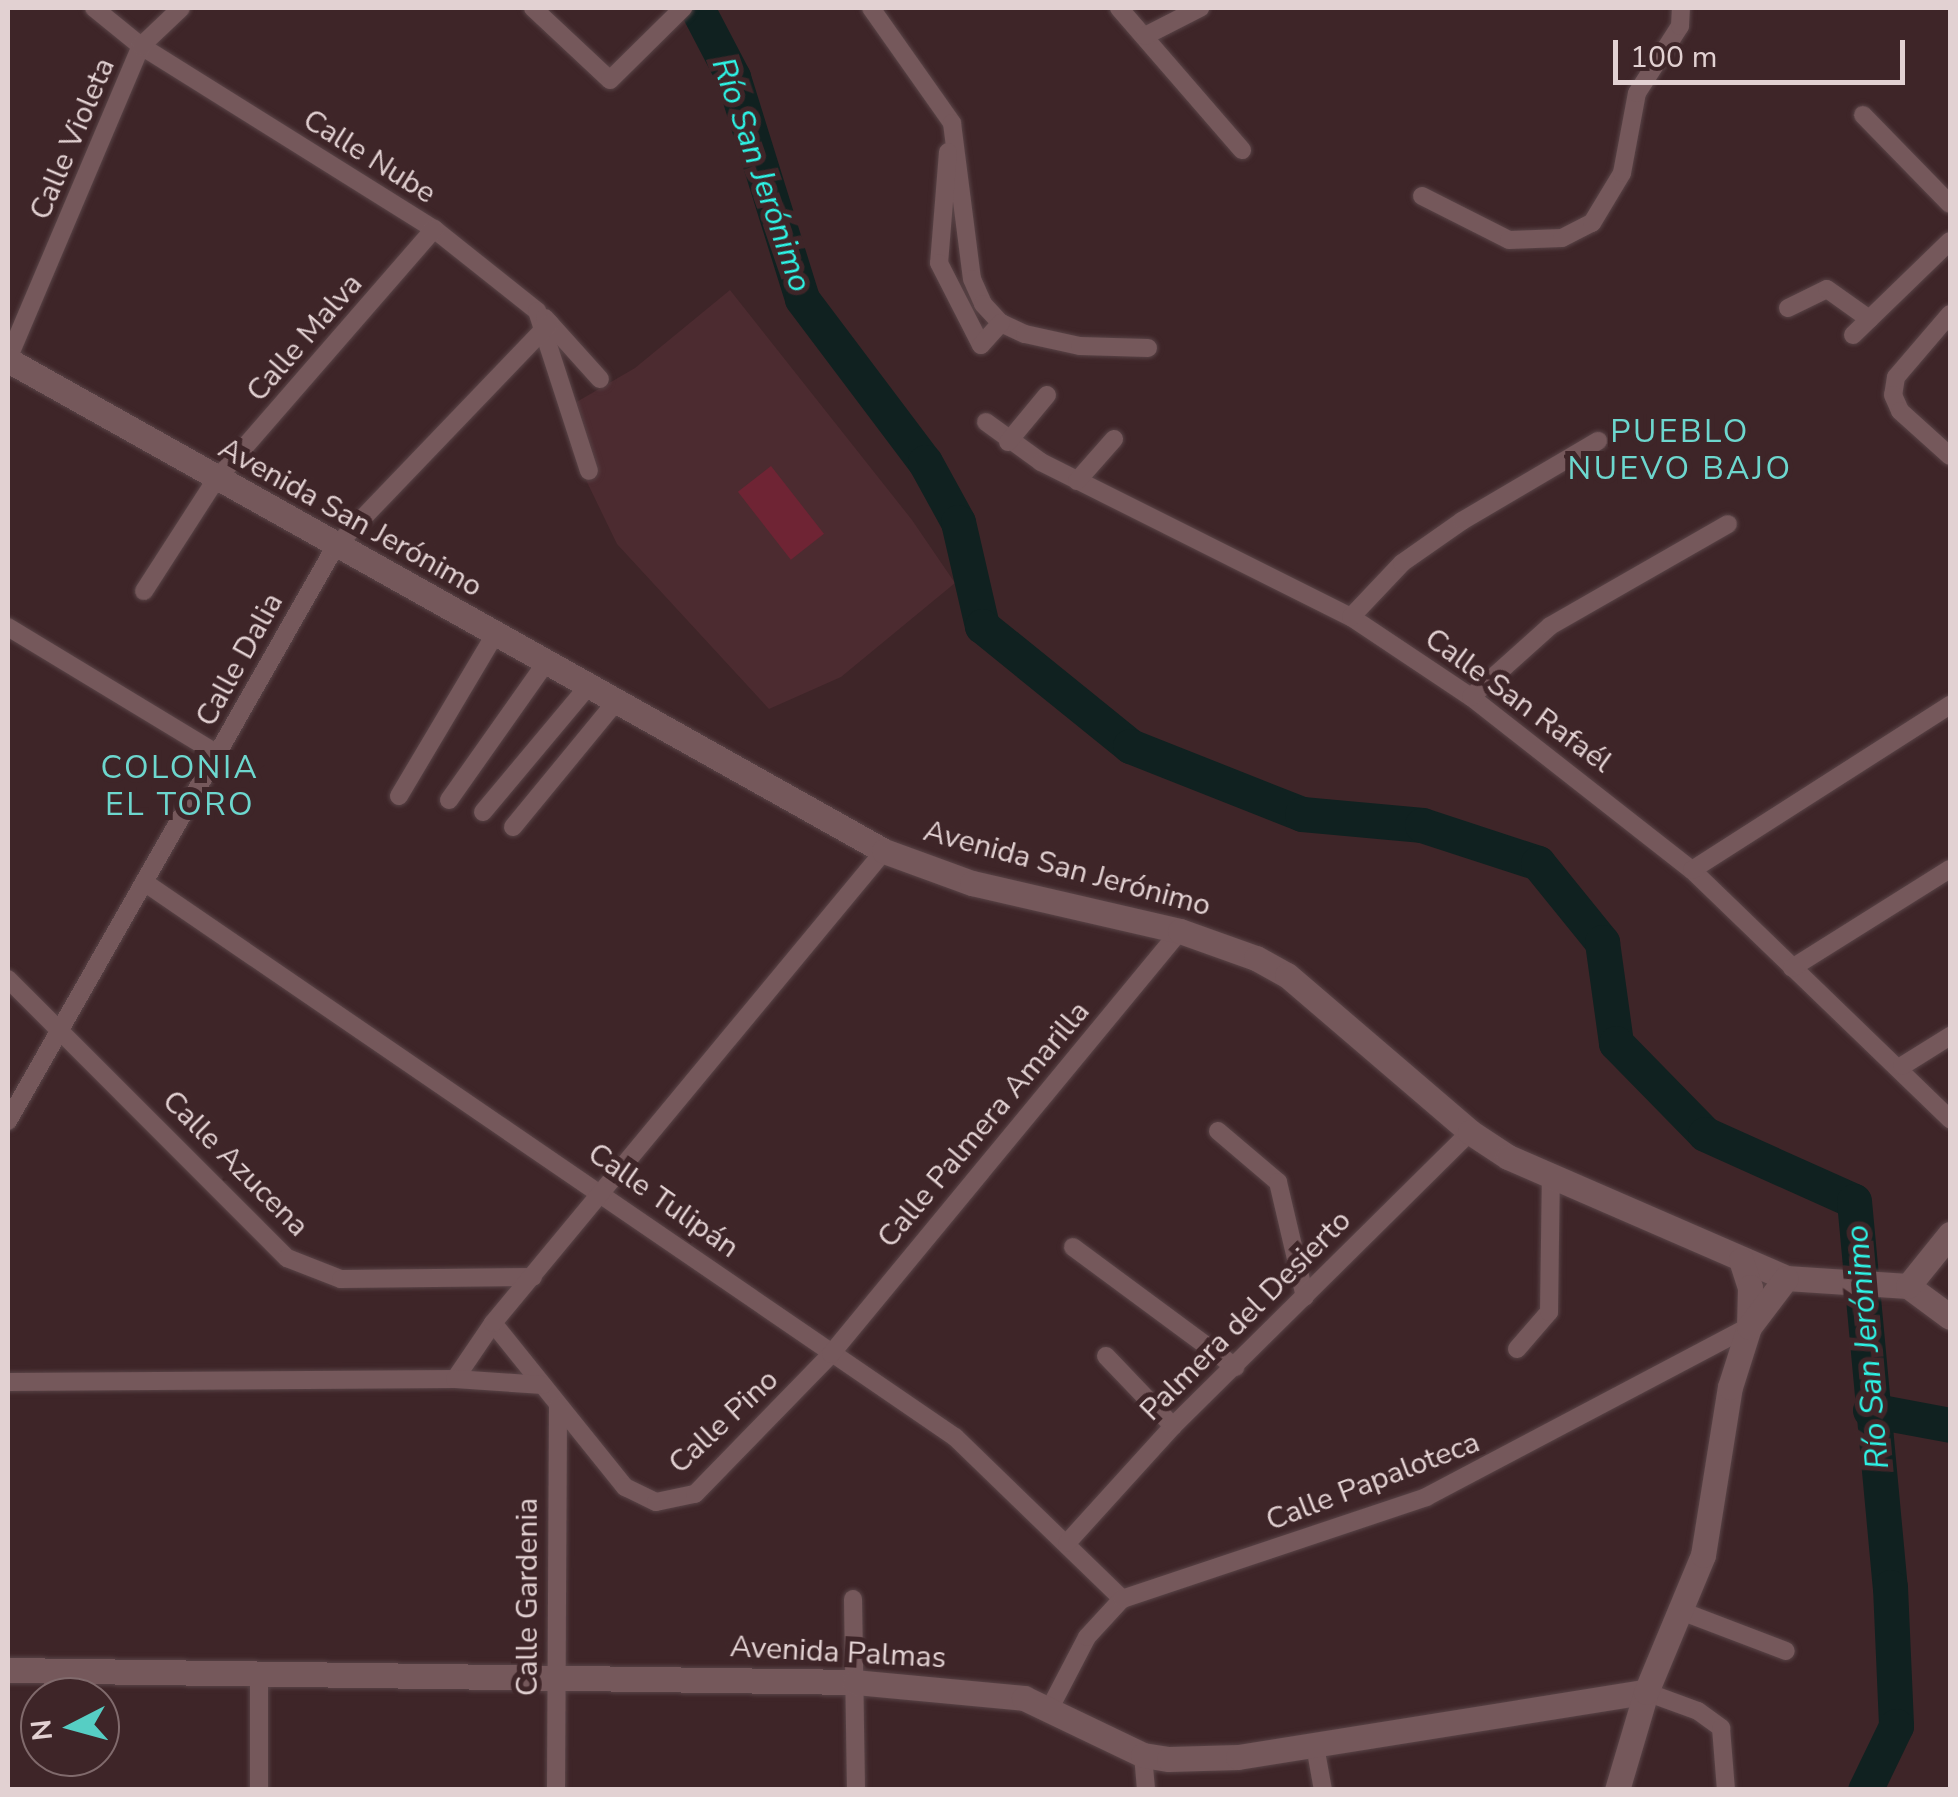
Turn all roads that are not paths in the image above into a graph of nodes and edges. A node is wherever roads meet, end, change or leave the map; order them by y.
1 (94, 8) edge
2 (181, 8) edge
3 (533, 8) edge
4 (683, 8) edge
5 (871, 8) edge
6 (1120, 8) edge
7 (1200, 8) edge
8 (1681, 8) edge
9 (1145, 36) junction
10 (141, 46) junction
11 (1863, 115) dead end
12 (952, 123) junction
13 (1242, 150) dead end
14 (1422, 196) dead end
15 (1950, 204) edge
16 (434, 230) junction
17 (1950, 241) edge
18 (1788, 308) dead end
19 (1950, 314) edge
20 (1868, 320) junction
21 (544, 321) junction
22 (1000, 323) junction
23 (1852, 335) dead end
24 (1148, 348) dead end
25 (8, 360) edge
26 (600, 378) dead end
27 (1047, 395) dead end
28 (986, 422) dead end
29 (1114, 439) dead end
30 (1598, 441) dead end
31 (1008, 442) junction
32 (1950, 456) edge
33 (588, 471) dead end
34 (215, 480) junction
35 (1077, 481) junction
36 (1728, 524) dead end
37 (335, 546) junction
38 (144, 592) dead end
39 (1350, 616) junction
40 (8, 627) edge
41 (495, 634) junction
42 (546, 662) junction
43 (590, 683) junction
44 (1471, 697) junction
45 (618, 699) junction
46 (1950, 705) edge
47 (218, 754) junction
48 (399, 796) dead end
49 (450, 800) dead end
50 (483, 812) dead end
51 (513, 827) dead end
52 (884, 850) junction
53 (1950, 869) edge
54 (1692, 870) junction
55 (144, 882) junction
56 (1180, 931) junction
57 (1792, 968) junction
58 (8, 978) edge
59 (62, 1026) junction
60 (1950, 1036) edge
61 (1902, 1066) junction
62 (1950, 1119) edge
63 (8, 1121) edge
64 (1218, 1132) dead end
65 (1470, 1132) junction
66 (1550, 1177) junction
67 (604, 1191) junction
68 (1950, 1234) edge
69 (1073, 1247) dead end
70 (1741, 1260) junction
71 (533, 1278) junction
72 (1786, 1278) junction
73 (1898, 1284) junction
74 (1305, 1297) junction
75 (1950, 1316) edge
76 (493, 1323) junction
77 (1749, 1327) junction
78 (1516, 1349) dead end
79 (831, 1354) junction
80 (1106, 1356) dead end
81 (1236, 1367) junction
82 (456, 1379) junction
83 (8, 1382) edge
84 (544, 1385) junction
85 (558, 1405) junction
86 (1173, 1426) junction
87 (1066, 1542) junction
88 (853, 1599) dead end
89 (1122, 1599) junction
90 (1681, 1611) junction
91 (1786, 1651) dead end
92 (8, 1670) edge
93 (259, 1674) junction
94 (556, 1677) junction
95 (855, 1682) junction
96 (1646, 1692) junction
97 (1050, 1708) junction
98 (1316, 1746) junction
99 (1143, 1754) junction
100 (259, 1790) edge
101 (556, 1790) edge
102 (856, 1790) edge
103 (1146, 1790) edge
104 (1323, 1790) edge
105 (1618, 1790) edge
106 (1726, 1790) edge

1 - 10 street, Calle Nube
2 - 10 street, Calle Violeta
3 - 4 street
5 - 12 street
6 - 9 street
7 - 9 street
8 - 14 street
9 - 13 street
10 - 16 street, Calle Nube
10 - 25 street, Calle Violeta
11 - 15 street
12 - 22 street
12 - 22 street
16 - 21 street, Calle Nube
16 - 34 street, Calle Malva
17 - 20 street
18 - 20 street
19 - 32 street
20 - 23 street
21 - 26 street, Calle Nube
21 - 33 street
21 - 37 street, Calle Dalia
22 - 24 street
25 - 34 street, Avenida San Jerónimo
27 - 31 street
28 - 31 street, Calle San Rafaél
29 - 35 street
30 - 39 street
31 - 35 street, Calle San Rafaél
34 - 37 street, Avenida San Jerónimo
34 - 38 street, Calle Malva
35 - 39 street, Calle San Rafaél
36 - 44 street
37 - 41 street, Avenida San Jerónimo
37 - 47 street, Calle Dalia
39 - 44 street, Calle San Rafaél
40 - 47 street
41 - 42 street, Avenida San Jerónimo
41 - 48 street
42 - 43 street, Avenida San Jerónimo
42 - 49 street
43 - 45 street, Avenida San Jerónimo
43 - 50 street
44 - 54 street, Calle San Rafaél
45 - 51 street
45 - 52 street, Avenida San Jerónimo
46 - 54 street
47 - 55 street, Calle Dalia
52 - 56 street, Avenida San Jerónimo
52 - 67 street
53 - 57 street
54 - 57 street, Calle San Rafaél
55 - 59 street, Calle Dalia
55 - 67 street, Calle Tulipán
56 - 65 street, Avenida San Jerónimo
56 - 79 street, Calle Palmera Amarilla
57 - 61 street, Calle San Rafaél
58 - 59 street, Calle Azucena
59 - 63 street, Calle Dalia
59 - 71 street, Calle Azucena
60 - 61 street
61 - 62 street, Calle San Rafaél
64 - 74 street
65 - 66 street, Avenida San Jerónimo
65 - 74 street, Palmera del Desierto
66 - 70 street, Avenida San Jerónimo
66 - 78 street
67 - 71 street
67 - 79 street, Calle Tulipán
68 - 73 street
69 - 81 street
70 - 72 street, Avenida San Jerónimo
70 - 77 street
71 - 76 street
72 - 73 street, Avenida San Jerónimo
72 - 77 street
73 - 75 street, Avenida San Jerónimo
74 - 81 street, Palmera del Desierto
76 - 82 street
76 - 84 street
77 - 89 street, Calle Papaloteca
77 - 90 street
79 - 85 street, Calle Pino
79 - 87 street, Calle Tulipán
80 - 86 street
81 - 86 street, Palmera del Desierto
82 - 83 street
82 - 84 street
84 - 85 street, Calle Pino
85 - 94 street, Calle Gardenia
86 - 87 street, Palmera del Desierto
87 - 89 street, Calle Tulipán
88 - 95 street
89 - 97 street, Calle Papaloteca
90 - 91 street
90 - 96 street
92 - 93 street, Avenida Palmas
93 - 94 street, Avenida Palmas
93 - 100 street
94 - 95 street, Avenida Palmas
94 - 101 street, Calle Gardenia
95 - 97 street, Avenida Palmas
95 - 102 street
96 - 98 street, Avenida Palmas
96 - 105 street
96 - 106 street
97 - 99 street, Avenida Palmas
98 - 99 street, Avenida Palmas
98 - 104 street
99 - 103 street

